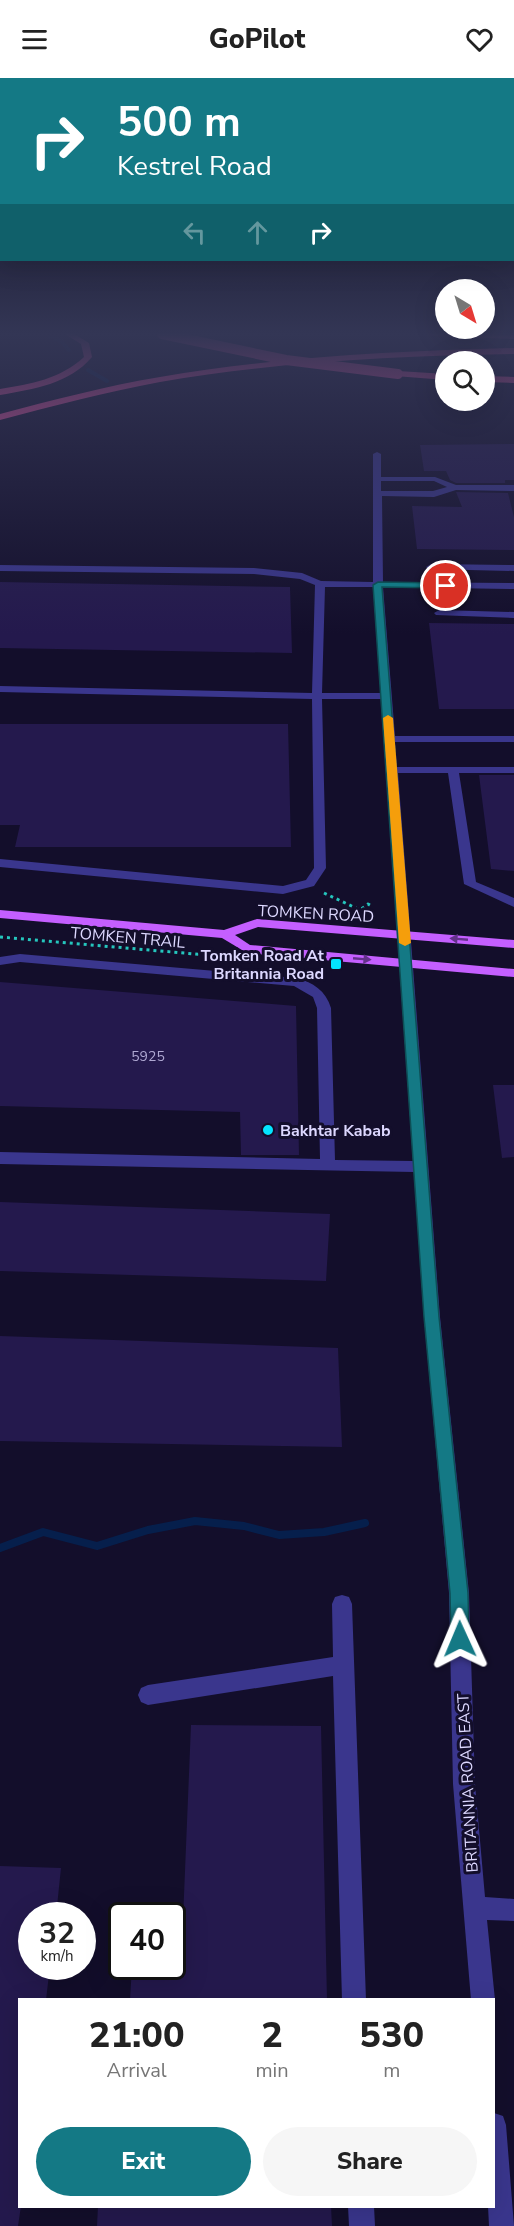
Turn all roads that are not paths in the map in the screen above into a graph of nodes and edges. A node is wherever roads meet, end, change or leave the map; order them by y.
1 (377, 454) dead end
2 (377, 479) junction
3 (454, 487) junction
4 (514, 488) edge
5 (377, 494) junction
6 (431, 567) dead end
7 (0, 568) edge
8 (514, 568) edge
9 (320, 584) junction
10 (378, 585) junction
11 (514, 586) edge
12 (439, 613) dead end
13 (514, 615) edge
14 (0, 689) edge
15 (317, 696) junction
16 (386, 696) junction
17 (390, 739) junction
18 (514, 739) edge
19 (392, 770) junction
20 (453, 770) junction
21 (514, 770) edge
22 (0, 863) edge
23 (514, 903) edge
24 (0, 914) edge
25 (225, 934) junction
26 (405, 935) junction
27 (514, 944) edge
28 (0, 961) edge
29 (405, 963) junction
30 (514, 973) edge
31 (0, 1158) edge
32 (328, 1166) junction
33 (422, 1167) junction
34 (342, 1604) dead end
35 (344, 1665) junction
36 (148, 1695) dead end
37 (475, 1908) junction
38 (514, 1910) edge
39 (354, 1998) edge
40 (483, 1998) edge
41 (495, 2138) edge
42 (361, 2208) edge
43 (362, 2226) edge
44 (502, 2226) edge

1 - 2 street, BRITANNIA ROAD EAST
2 - 3 street
2 - 5 street, BRITANNIA ROAD EAST
3 - 4 street
3 - 5 street
5 - 10 street, BRITANNIA ROAD EAST
6 - 8 street
7 - 9 street
9 - 10 street
9 - 15 street
10 - 11 street
10 - 16 street, BRITANNIA ROAD EAST
12 - 13 street
14 - 15 street
15 - 16 street
15 - 22 street
16 - 17 street, BRITANNIA ROAD EAST
17 - 18 street
17 - 19 street, BRITANNIA ROAD EAST
19 - 20 street
19 - 26 street, BRITANNIA ROAD EAST
20 - 21 street
20 - 23 street
24 - 25 main road, TOMKEN ROAD
25 - 26 main road, TOMKEN ROAD
25 -> 29 main road, TOMKEN ROAD
27 -> 26 main road, TOMKEN ROAD
26 - 29 street, BRITANNIA ROAD EAST
28 - 32 street
29 - 30 main road, TOMKEN ROAD
29 - 33 street, BRITANNIA ROAD EAST
31 - 32 street
32 - 33 street
33 - 37 street, BRITANNIA ROAD EAST
34 - 35 street
35 - 36 street
35 - 39 street
37 - 38 street
37 - 40 street, BRITANNIA ROAD EAST
41 - 44 street
42 - 43 street

